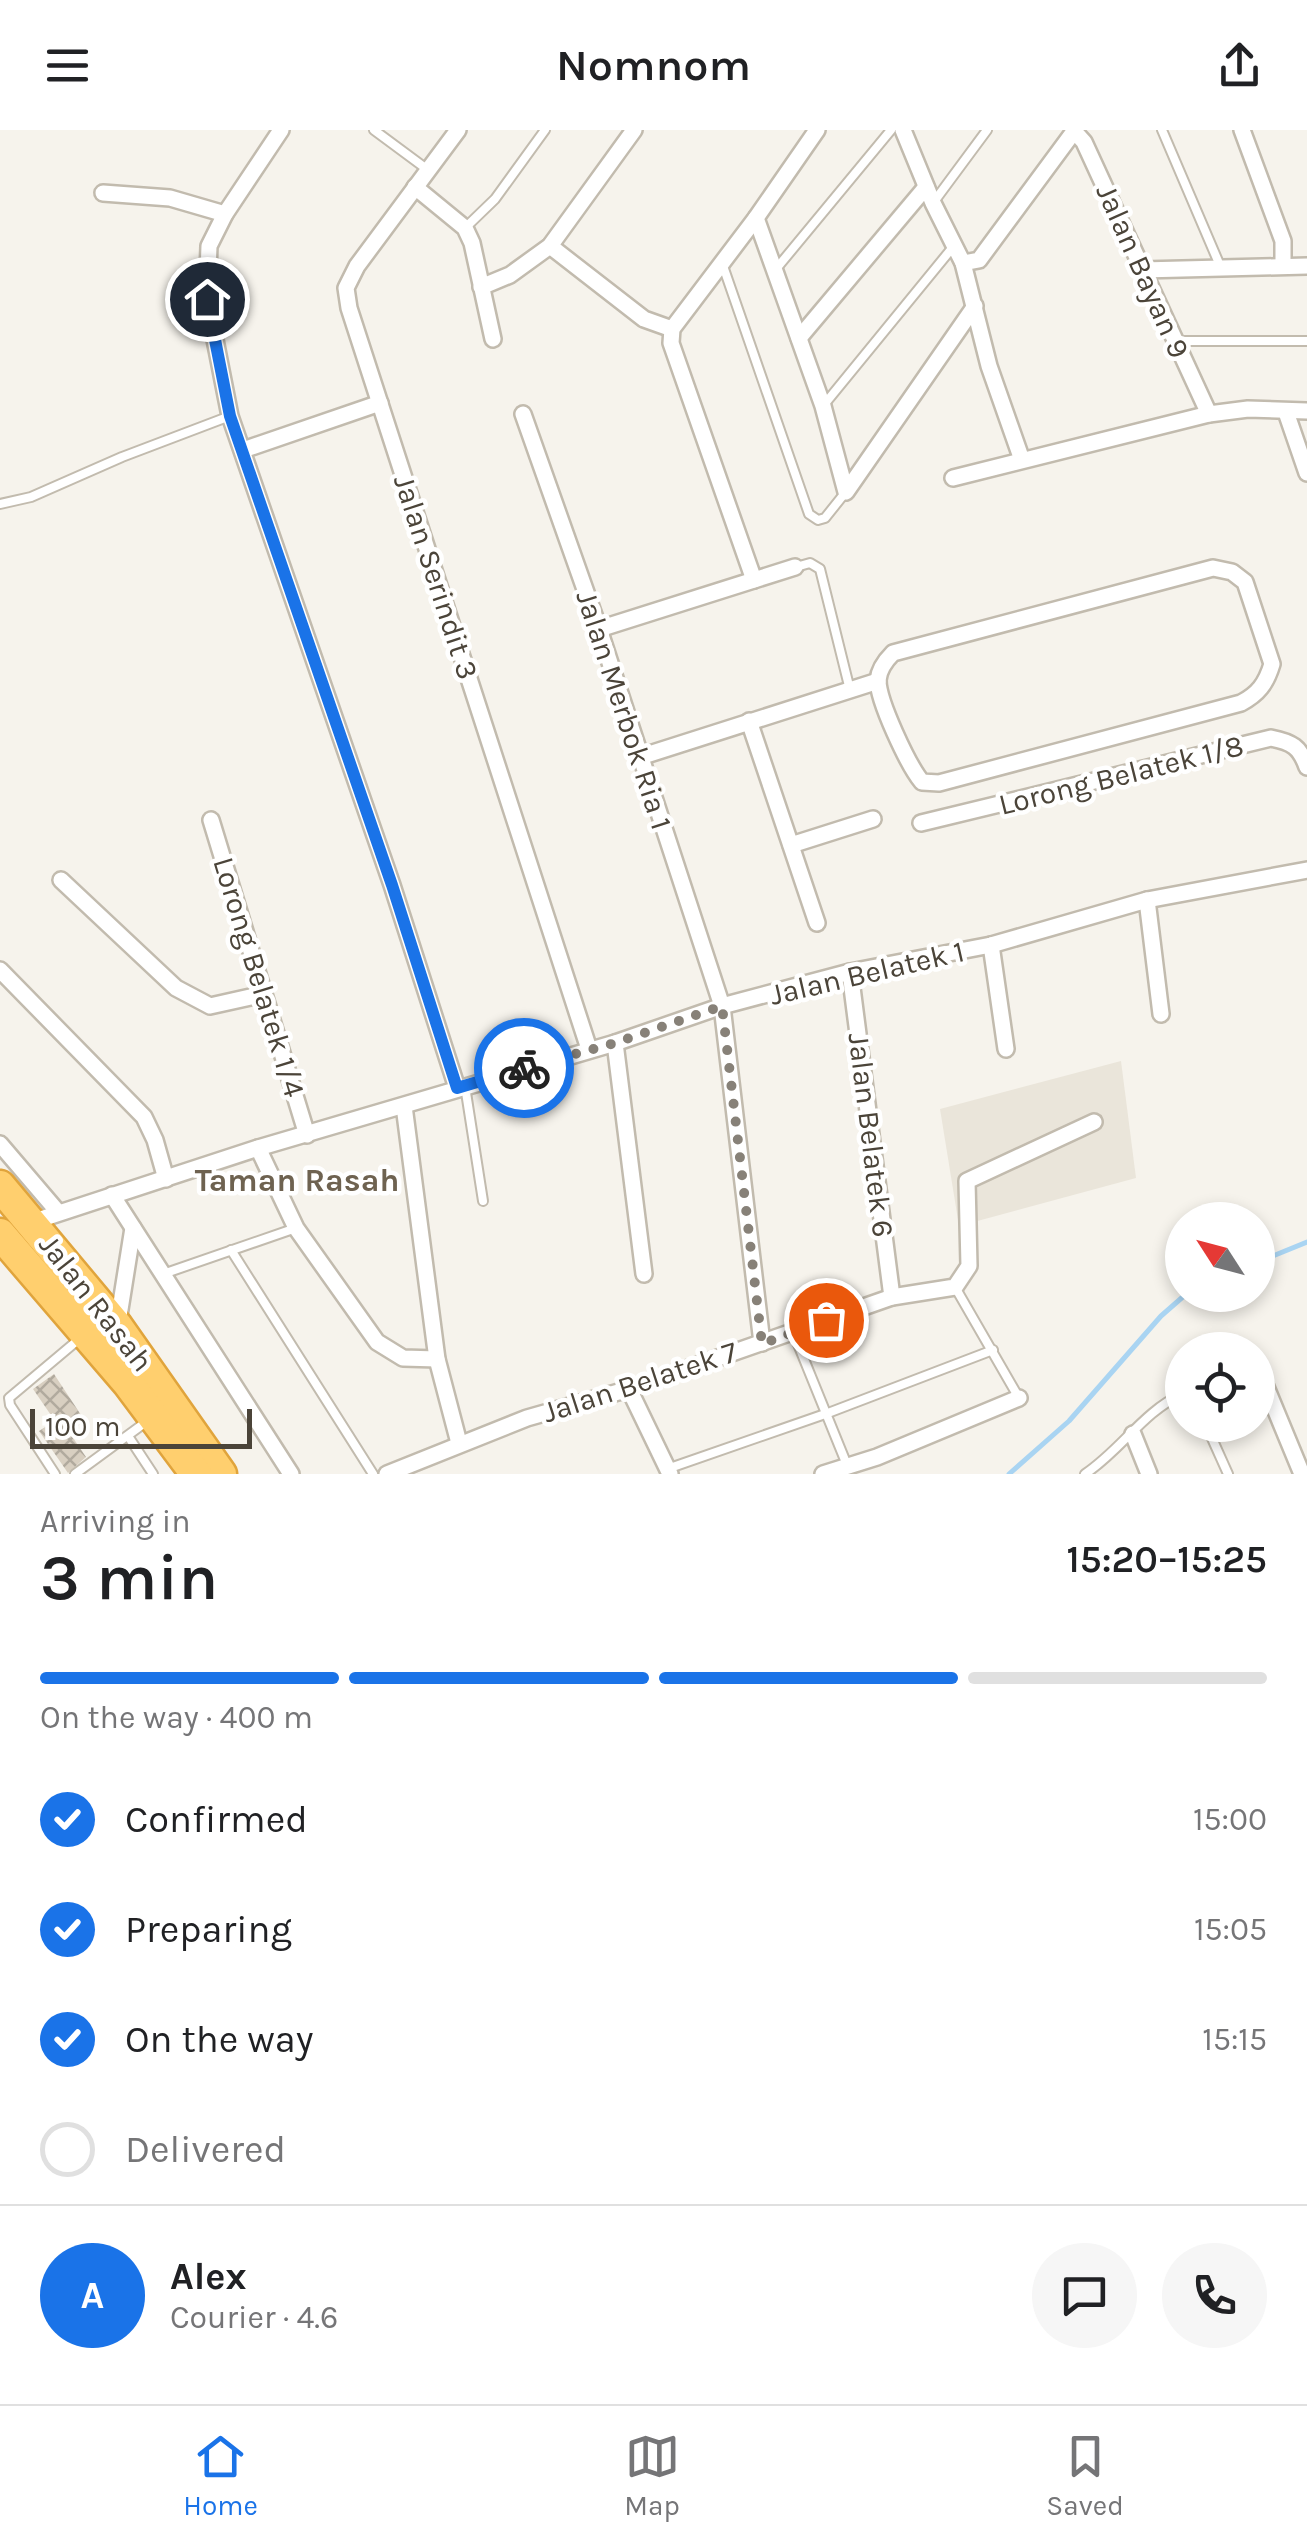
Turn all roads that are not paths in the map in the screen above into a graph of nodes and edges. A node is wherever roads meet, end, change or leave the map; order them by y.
1 (281, 130) edge
2 (374, 130) edge
3 (458, 130) edge
4 (545, 130) edge
5 (817, 130) edge
6 (892, 130) edge
7 (903, 130) edge
8 (987, 130) edge
9 (1074, 130) edge
10 (1162, 130) edge
11 (1242, 130) edge
12 (627, 132) edge
13 (428, 170) junction
14 (926, 186) junction
15 (415, 187) junction
16 (103, 193) dead end
17 (933, 203) junction
18 (225, 214) junction
19 (756, 218) junction
20 (465, 228) junction
21 (550, 246) junction
22 (953, 246) junction
23 (963, 263) junction
24 (722, 264) junction
25 (1283, 266) junction
26 (1307, 266) edge
27 (1221, 268) junction
28 (776, 269) junction
29 (1142, 270) junction
30 (481, 287) junction
31 (976, 306) junction
32 (671, 336) junction
33 (799, 338) junction
34 (493, 339) dead end
35 (1174, 341) junction
36 (1307, 341) edge
37 (380, 403) junction
38 (823, 406) junction
39 (1307, 411) edge
40 (1286, 412) junction
41 (524, 414) dead end
42 (1209, 414) junction
43 (230, 416) junction
44 (242, 450) junction
45 (1022, 460) junction
46 (1307, 472) edge
47 (953, 478) dead end
48 (846, 492) junction
49 (0, 504) edge
50 (795, 567) joint
51 (754, 580) junction
52 (599, 630) junction
53 (878, 681) junction
54 (850, 690) junction
55 (749, 721) junction
56 (640, 757) junction
57 (1307, 767) edge
58 (211, 820) dead end
59 (873, 820) dead end
60 (922, 823) dead end
61 (791, 845) junction
62 (1307, 870) edge
63 (61, 880) dead end
64 (1147, 900) junction
65 (817, 924) dead end
66 (991, 945) junction
67 (0, 970) edge
68 (850, 972) junction
69 (264, 994) junction
70 (722, 1006) junction
71 (1161, 1014) dead end
72 (615, 1043) junction
73 (589, 1049) junction
74 (1006, 1049) dead end
75 (461, 1087) junction
76 (404, 1106) junction
77 (1094, 1122) dead end
78 (307, 1135) junction
79 (0, 1144) edge
80 (258, 1148) junction
81 (166, 1179) junction
82 (0, 1186) edge
83 (112, 1194) junction
84 (484, 1200) dead end
85 (45, 1217) junction
86 (133, 1228) junction
87 (296, 1228) junction
88 (4, 1238) edge
89 (231, 1250) junction
90 (163, 1274) junction
91 (644, 1274) dead end
92 (955, 1288) junction
93 (892, 1297) junction
94 (117, 1326) junction
95 (793, 1332) junction
96 (85, 1334) junction
97 (762, 1344) junction
98 (992, 1350) junction
99 (437, 1359) junction
100 (629, 1389) junction
101 (1019, 1398) joint
102 (1165, 1404) edge
103 (1275, 1410) edge
104 (828, 1414) junction
105 (154, 1417) junction
106 (1133, 1434) junction
107 (128, 1436) junction
108 (1214, 1442) edge
109 (459, 1443) junction
110 (877, 1457) junction
111 (847, 1465) junction
112 (415, 1468) edge
113 (668, 1472) edge
114 (55, 1474) edge
115 (75, 1474) edge
116 (153, 1474) edge
117 (196, 1474) edge
118 (221, 1474) edge
119 (291, 1474) edge
120 (373, 1474) edge
121 (386, 1474) edge
122 (823, 1474) edge
123 (883, 1474) edge
124 (1085, 1474) edge
125 (1149, 1474) edge
126 (1228, 1474) edge
127 (1302, 1474) edge

1 - 18 street
2 - 13 lane
3 - 13 street, Jalan Serindit 3
4 - 20 lane
5 - 19 street
6 - 28 lane
7 - 14 street
8 - 17 lane
9 - 23 street
9 - 29 street, Jalan Bayan 9
10 - 27 lane
11 - 25 street
12 - 21 street
13 - 15 street, Jalan Serindit 3
14 - 17 street
14 - 33 street
15 - 20 street
15 - 37 street, Jalan Serindit 3
16 - 18 street
17 - 22 street
18 - 43 street
19 - 24 street
19 - 28 street
20 - 30 street
21 - 30 street
21 - 32 street
22 - 23 street
22 - 38 lane
23 - 31 street
24 - 32 street
24 - 48 lane
25 - 26 street
25 - 27 street
27 - 29 street
28 - 33 street
29 - 35 street, Jalan Bayan 9
30 - 34 street
31 - 45 street
31 - 48 street
32 - 51 street
33 - 38 street
35 - 36 lane
35 - 42 street, Jalan Bayan 9
37 - 44 street
37 - 73 street, Jalan Serindit 3
38 - 48 street
39 - 40 street
40 - 42 street
40 - 46 street
41 - 52 street, Jalan Merbok Ria 1
42 - 45 street
43 - 44 street
43 - 49 lane
44 - 75 street
45 - 47 street
50 - 51 street
50 - 54 lane
51 - 52 street
52 - 56 street, Jalan Merbok Ria 1
53 - 53 street
53 - 54 street
54 - 55 street
55 - 56 street
55 - 61 street
56 - 70 street, Jalan Merbok Ria 1
57 - 60 street, Lorong Belatek 1/8
58 - 69 street, Lorong Belatek 1/4
59 - 61 street
61 - 65 street
62 - 64 street, Jalan Belatek 1
63 - 69 street
64 - 66 street, Jalan Belatek 1
64 - 71 street
66 - 68 street, Jalan Belatek 1
66 - 74 street
67 - 81 street
68 - 70 street, Jalan Belatek 1
68 - 93 street, Jalan Belatek 6
69 - 78 street, Lorong Belatek 1/4
70 - 72 street, Jalan Belatek 1
70 - 97 street, Jalan Merbok Ria 1
72 - 73 street, Jalan Belatek 1
72 - 91 street
73 - 75 street, Jalan Belatek 1
75 - 76 street, Jalan Belatek 1
75 - 84 lane
76 - 78 street, Jalan Belatek 1
76 - 99 street
77 - 92 street
78 - 80 street, Jalan Belatek 1
79 - 85 street
80 - 81 street, Jalan Belatek 1
80 - 87 street
81 - 83 street, Jalan Belatek 1
82 - 85 highway, Jalan Rasah
83 - 85 street, Jalan Belatek 1
83 - 86 street
85 - 88 highway
85 - 94 highway, Jalan Rasah
86 - 90 street
86 - 94 street
87 - 89 lane
87 - 99 street
88 - 96 highway, Jalan Rasah
89 - 90 lane
89 - 120 lane
90 - 119 street
92 - 93 street, Jalan Belatek 7
92 - 98 lane
93 - 95 street, Jalan Belatek 7
94 - 118 highway, Jalan Rasah
95 - 97 street, Jalan Belatek 7
95 - 104 lane
96 - 105 highway, Jalan Rasah
96 - 114 lane
97 - 100 street, Jalan Belatek 7
98 - 101 lane
98 - 104 lane
99 - 109 street
100 - 109 street, Jalan Belatek 7
100 - 113 street
101 - 110 street
102 - 106 lane
103 - 127 street
104 - 111 lane
104 - 113 lane
105 - 107 lane
105 - 117 highway, Jalan Rasah
106 - 124 lane
106 - 125 street
107 - 115 lane
107 - 116 lane
108 - 126 lane
109 - 112 street, Jalan Belatek 7
110 - 111 street
110 - 123 street
111 - 122 street
112 - 121 street, Jalan Belatek 7

